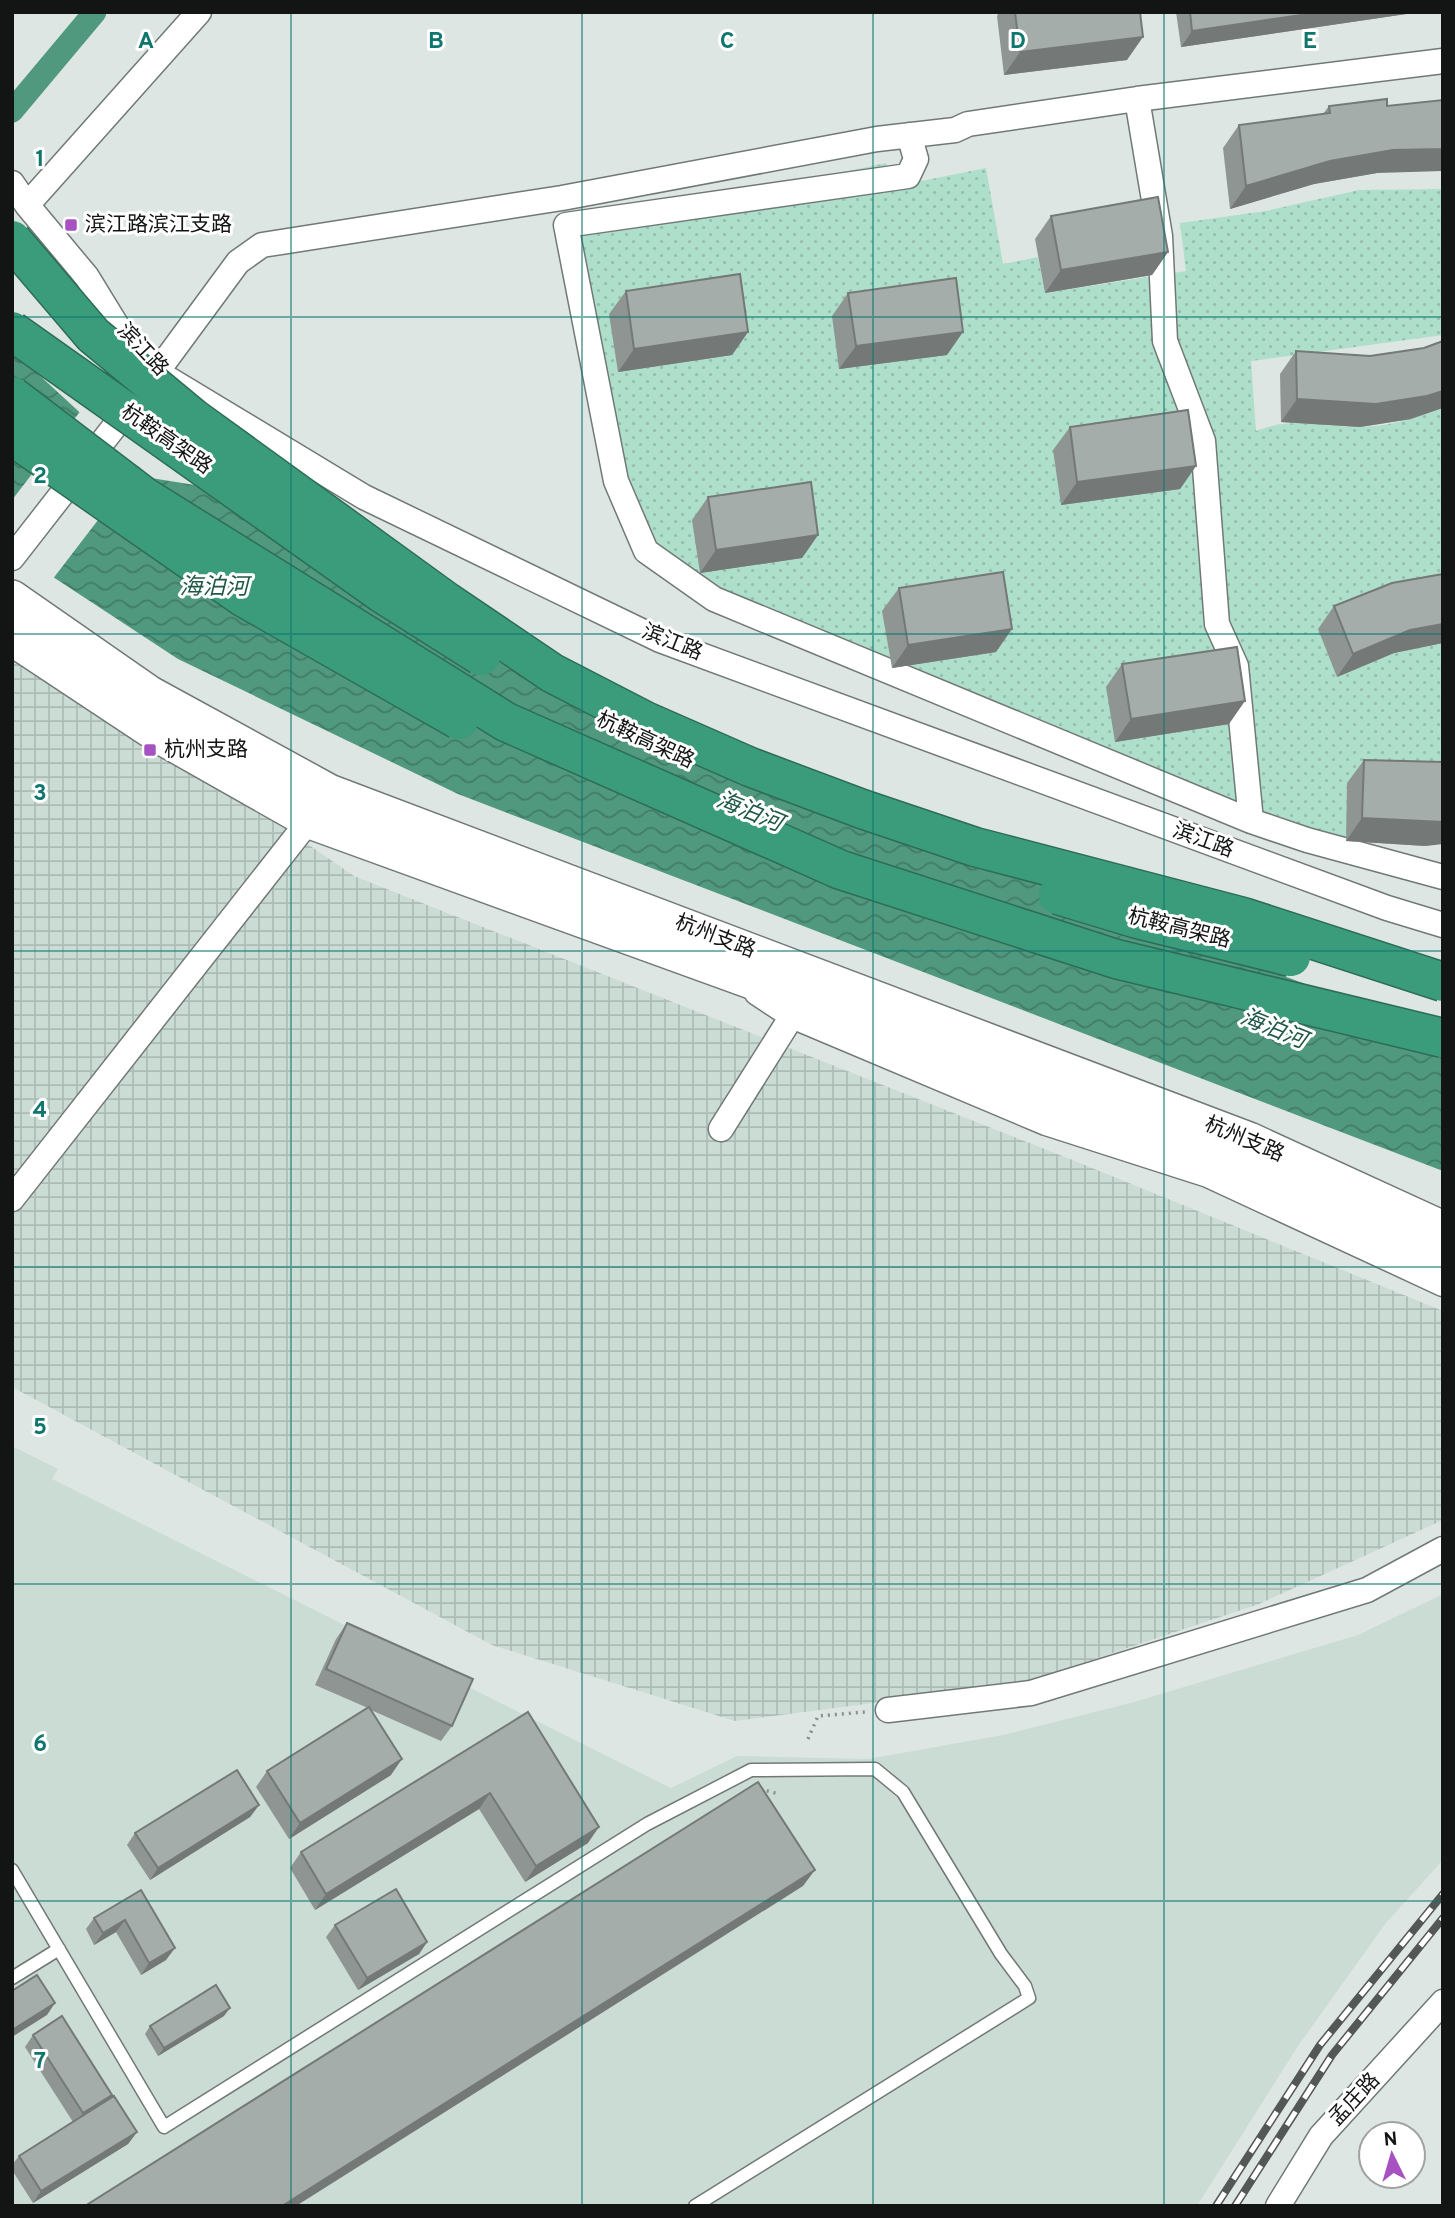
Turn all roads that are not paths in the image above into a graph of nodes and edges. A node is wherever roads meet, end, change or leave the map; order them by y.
1 (199, 12) edge
2 (1443, 62) edge
3 (1137, 99) junction
4 (909, 135) junction
5 (12, 183) edge
6 (19, 222) edge
7 (12, 331) edge
8 (150, 381) junction
9 (12, 396) edge
10 (12, 436) edge
11 (12, 558) edge
12 (12, 598) edge
13 (12, 638) edge
14 (329, 792) junction
15 (310, 821) junction
16 (1251, 821) junction
17 (1443, 877) edge
18 (1443, 925) edge
19 (721, 970) junction
20 (1168, 972) junction
21 (1443, 982) edge
22 (1443, 994) edge
23 (851, 1002) junction
24 (792, 1016) junction
25 (1443, 1038) edge
26 (721, 1129) dead end
27 (12, 1199) edge
28 (1443, 1229) edge
29 (1443, 1262) edge
30 (1443, 1284) edge
31 (1443, 1549) edge
32 (888, 1710) road end
33 (12, 1870) edge
34 (59, 1949) junction
35 (12, 1978) edge
36 (1443, 2002) edge
37 (695, 2206) edge
38 (1278, 2206) edge

1 - 6 street
2 - 3 street
3 - 4 street
3 - 16 street
4 - 8 street
4 - 16 street
5 - 6 street, 滨江路
6 - 8 street, 滨江路
6 - 21 highway, bridge
7 - 22 highway, 杭鞍高架路, bridge
8 - 11 street, bridge
8 - 18 street, 滨江路
9 - 20 highway, 杭鞍高架路, bridge
10 - 20 highway, bridge
12 - 14 main road, 杭州支路
13 - 15 main road, 杭州支路
14 - 15 street
14 - 23 main road, 杭州支路
15 - 19 main road, 杭州支路
15 - 27 street
16 - 17 street
19 - 23 main road, 杭州支路
19 - 24 street
20 - 25 highway, 杭鞍高架路, bridge
23 - 28 main road, 杭州支路
23 - 29 main road, 杭州支路
24 - 26 street
24 - 30 street
31 - 32 street
33 - 34 lane
34 - 35 lane
34 - 37 lane
36 - 38 street, 孟庄路

